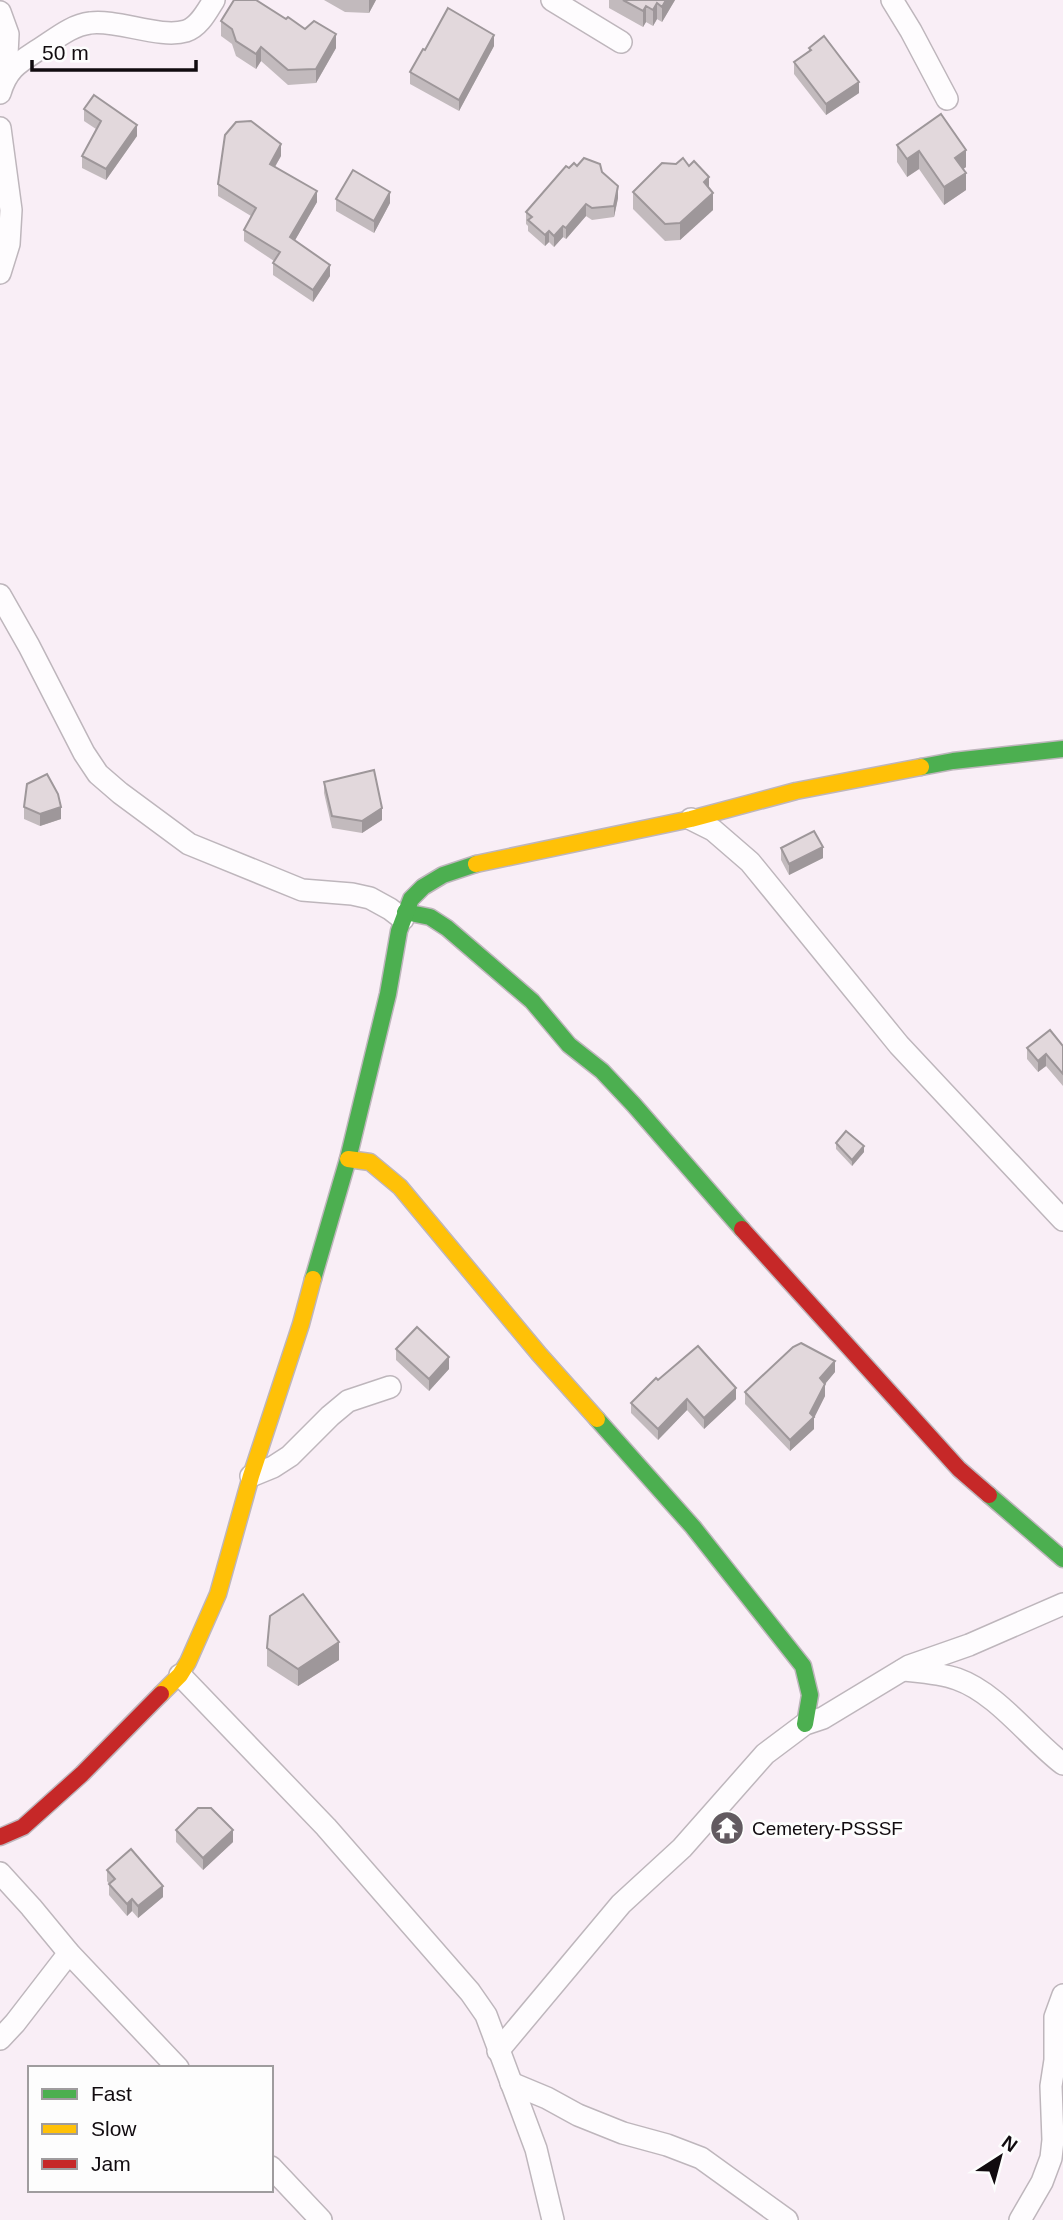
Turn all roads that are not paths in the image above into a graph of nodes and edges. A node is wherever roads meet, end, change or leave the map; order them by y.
1 (214, 0) edge
2 (552, 0) edge
3 (892, 0) edge
4 (0, 12) edge
5 (621, 41) dead end
6 (3, 84) edge
7 (947, 99) dead end
8 (0, 128) edge
9 (0, 273) edge
10 (0, 594) edge
11 (1063, 749) edge
12 (691, 819) junction
13 (404, 916) junction
14 (348, 1159) junction
15 (1063, 1220) edge
16 (390, 1387) dead end
17 (251, 1476) junction
18 (1063, 1559) edge
19 (1063, 1604) edge
20 (901, 1670) junction
21 (180, 1675) junction
22 (805, 1724) junction
23 (1057, 1759) edge
24 (1063, 1781) edge
25 (0, 1837) edge
26 (0, 1873) edge
27 (69, 1953) junction
28 (1063, 1995) edge
29 (0, 2039) edge
30 (498, 2051) junction
31 (176, 2066) edge
32 (511, 2083) junction
33 (273, 2169) edge
34 (321, 2220) edge
35 (553, 2220) edge
36 (786, 2220) edge
37 (1020, 2220) edge

1 - 6 street
2 - 5 street
3 - 7 street
4 - 6 street
8 - 9 street
10 - 13 street
11 - 12 street
12 - 13 street
12 - 15 street
13 - 14 street
13 - 18 street
14 - 17 street
14 - 22 street
16 - 17 street
17 - 21 street
19 - 20 street
20 - 22 street
20 - 23 street
21 - 25 street
21 - 30 street
22 - 30 street
23 - 24 street
26 - 27 street
27 - 29 street
27 - 31 street
28 - 37 street
30 - 32 street
32 - 35 street
32 - 36 street
33 - 34 street

